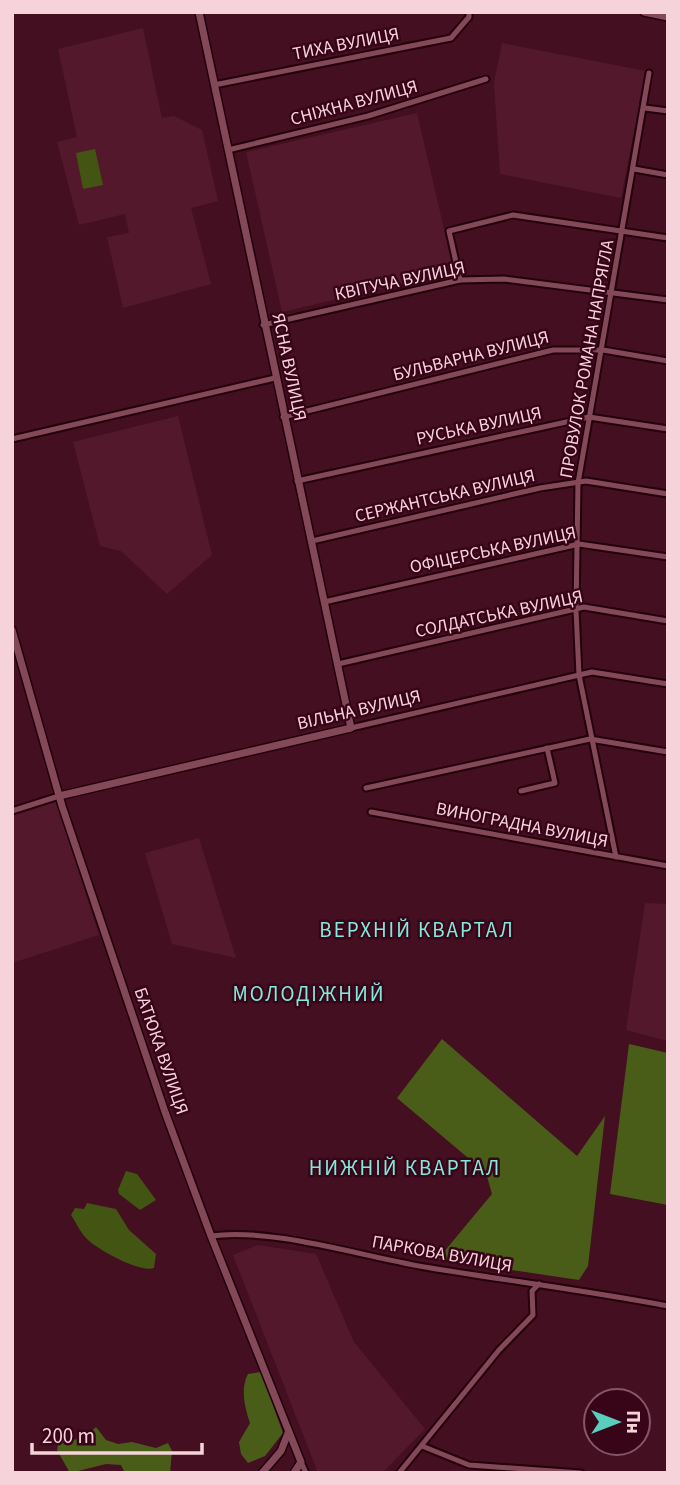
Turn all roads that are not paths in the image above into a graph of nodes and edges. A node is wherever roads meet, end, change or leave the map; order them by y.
1 (199, 12) edge
2 (469, 12) edge
3 (644, 12) edge
4 (668, 17) edge
5 (649, 73) dead end
6 (486, 79) dead end
7 (214, 85) junction
8 (645, 108) junction
9 (668, 111) edge
10 (228, 150) junction
11 (634, 169) junction
12 (668, 175) edge
13 (624, 231) junction
14 (668, 238) edge
15 (460, 280) junction
16 (613, 291) junction
17 (668, 300) edge
18 (263, 325) junction
19 (603, 350) junction
20 (668, 361) edge
21 (275, 378) junction
22 (589, 416) junction
23 (283, 417) junction
24 (668, 429) edge
25 (12, 439) edge
26 (297, 481) junction
27 (578, 482) junction
28 (668, 494) edge
29 (312, 541) junction
30 (579, 544) junction
31 (668, 557) edge
32 (324, 602) junction
33 (576, 610) junction
34 (668, 621) edge
35 (12, 630) edge
36 (338, 664) junction
37 (579, 676) junction
38 (668, 684) edge
39 (351, 728) junction
40 (590, 738) junction
41 (547, 748) junction
42 (668, 752) edge
43 (366, 788) dead end
44 (521, 791) dead end
45 (59, 796) junction
46 (12, 811) edge
47 (371, 812) dead end
48 (616, 857) junction
49 (668, 866) edge
50 (211, 1236) junction
51 (539, 1284) junction
52 (668, 1306) edge
53 (288, 1432) junction
54 (422, 1446) junction
55 (301, 1462) junction
56 (262, 1473) edge
57 (295, 1473) edge
58 (306, 1473) edge
59 (400, 1473) edge
60 (581, 1473) edge

1 - 7 street, ЯСНА ВУЛИЦЯ
2 - 7 street, ТИХА ВУЛИЦЯ
3 - 4 street
5 - 8 street, ПРОВУЛОК РОМАНА НАПРЯГЛА
6 - 10 street, СНІЖНА ВУЛИЦЯ
7 - 10 street, ЯСНА ВУЛИЦЯ
8 - 9 street
8 - 11 street, ПРОВУЛОК РОМАНА НАПРЯГЛА
10 - 18 street, ЯСНА ВУЛИЦЯ
11 - 12 street
11 - 13 street, ПРОВУЛОК РОМАНА НАПРЯГЛА
13 - 14 street
13 - 15 street
13 - 16 street, ПРОВУЛОК РОМАНА НАПРЯГЛА
15 - 16 street, КВІТУЧА ВУЛИЦЯ
15 - 18 street, КВІТУЧА ВУЛИЦЯ
16 - 17 street, КВІТУЧА ВУЛИЦЯ
16 - 19 street, ПРОВУЛОК РОМАНА НАПРЯГЛА
18 - 21 street, ЯСНА ВУЛИЦЯ
19 - 20 street, БУЛЬВАРНА ВУЛИЦЯ
19 - 22 street, ПРОВУЛОК РОМАНА НАПРЯГЛА
19 - 23 street, БУЛЬВАРНА ВУЛИЦЯ
21 - 23 street, ЯСНА ВУЛИЦЯ
21 - 25 street
22 - 24 street, РУСЬКА ВУЛИЦЯ
22 - 26 street, РУСЬКА ВУЛИЦЯ
22 - 27 street, ПРОВУЛОК РОМАНА НАПРЯГЛА
23 - 26 street, ЯСНА ВУЛИЦЯ
26 - 29 street, ЯСНА ВУЛИЦЯ
27 - 28 street, СЕРЖАНТСЬКА ВУЛИЦЯ
27 - 29 street, СЕРЖАНТСЬКА ВУЛИЦЯ
27 - 30 street, ПРОВУЛОК РОМАНА НАПРЯГЛА
29 - 32 street, ЯСНА ВУЛИЦЯ
30 - 31 street, ОФІЦЕРСЬКА ВУЛИЦЯ
30 - 32 street, ОФІЦЕРСЬКА ВУЛИЦЯ
30 - 33 street, ПРОВУЛОК РОМАНА НАПРЯГЛА
32 - 36 street, ЯСНА ВУЛИЦЯ
33 - 34 street, СОЛДАТСЬКА ВУЛИЦЯ
33 - 36 street, СОЛДАТСЬКА ВУЛИЦЯ
33 - 37 street, ПРОВУЛОК РОМАНА НАПРЯГЛА
35 - 45 street, БАТЮКА ВУЛИЦЯ
36 - 39 street, ЯСНА ВУЛИЦЯ
37 - 38 street, ВІЛЬНА ВУЛИЦЯ
37 - 39 street, ВІЛЬНА ВУЛИЦЯ
37 - 40 street, ПРОВУЛОК РОМАНА НАПРЯГЛА
39 - 45 street, ВІЛЬНА ВУЛИЦЯ
40 - 41 street
40 - 42 street
40 - 48 street, ПРОВУЛОК РОМАНА НАПРЯГЛА
41 - 43 street
41 - 44 street
45 - 46 street
45 - 50 street, БАТЮКА ВУЛИЦЯ
47 - 48 street, ВИНОГРАДНА ВУЛИЦЯ
48 - 49 street, ВИНОГРАДНА ВУЛИЦЯ
50 - 51 street, ПАРКОВА ВУЛИЦЯ
50 - 53 street, БАТЮКА ВУЛИЦЯ
51 - 52 street, ПАРКОВА ВУЛИЦЯ
51 - 54 street
53 - 55 street, БАТЮКА ВУЛИЦЯ
53 - 56 street
54 - 59 street
54 - 60 street
55 - 57 street
55 - 58 street, БАТЮКА ВУЛИЦЯ

